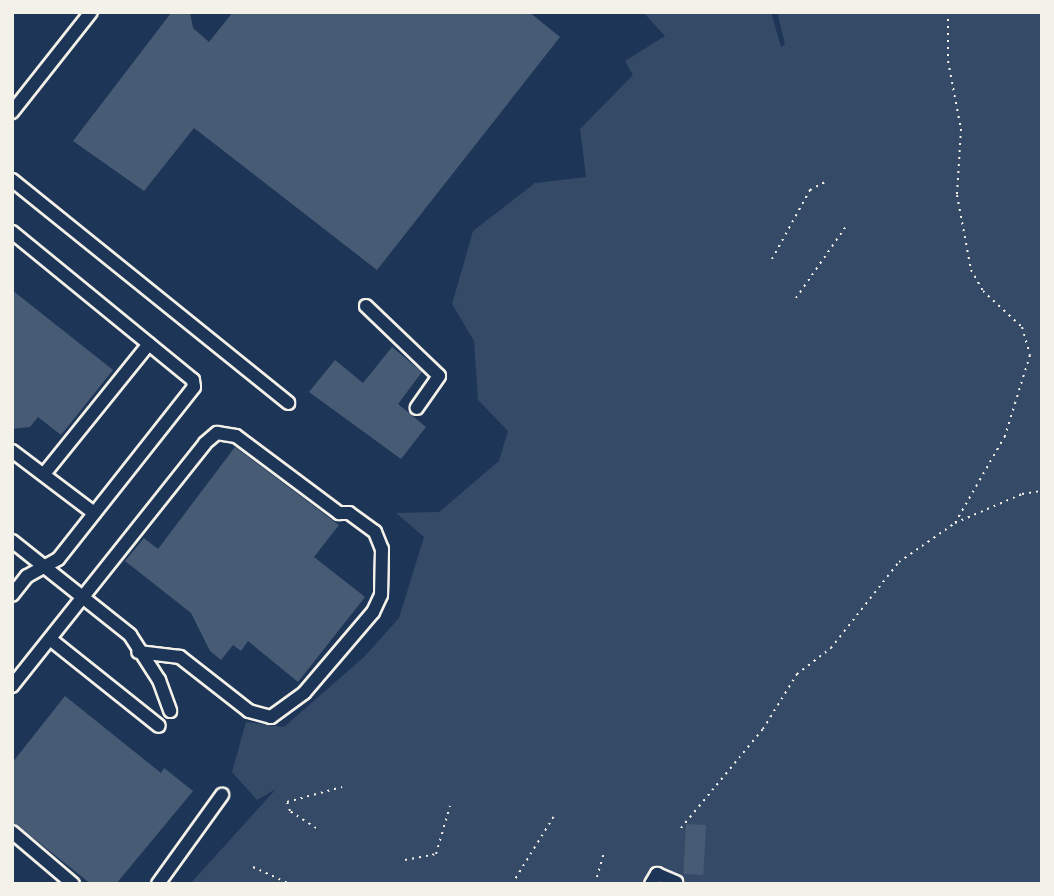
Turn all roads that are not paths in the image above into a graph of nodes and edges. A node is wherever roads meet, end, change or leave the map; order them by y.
1 (91, 12) edge
2 (12, 112) edge
3 (12, 180) edge
4 (12, 232) edge
5 (366, 306) dead end
6 (149, 344) junction
7 (288, 403) dead end
8 (417, 408) dead end
9 (12, 451) edge
10 (44, 474) junction
11 (94, 513) junction
12 (12, 541) edge
13 (46, 567) junction
14 (14, 588) edge
15 (83, 596) junction
16 (50, 639) junction
17 (138, 652) junction
18 (12, 686) edge
19 (170, 711) dead end
20 (159, 726) dead end
21 (222, 795) dead end
22 (12, 832) edge
23 (676, 882) dead end
24 (73, 884) edge
25 (158, 884) edge
26 (651, 884) edge

1 - 2 street
3 - 7 street
4 - 6 street
5 - 8 street
6 - 10 street
6 - 11 street
9 - 10 street
10 - 11 street
11 - 13 street
12 - 13 street
13 - 14 street
13 - 15 street
15 - 16 street
15 - 17 street
15 - 17 street
16 - 18 street
16 - 20 street
17 - 19 street
21 - 25 street
22 - 24 street
23 - 26 street

